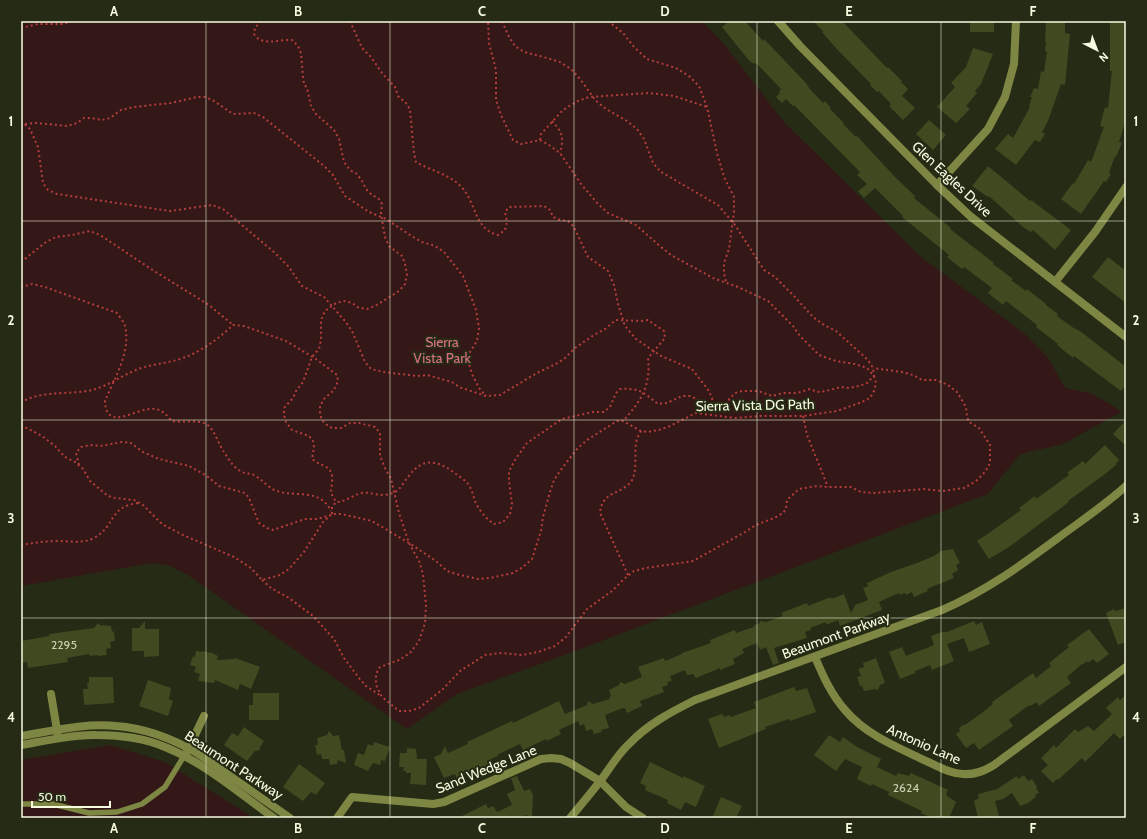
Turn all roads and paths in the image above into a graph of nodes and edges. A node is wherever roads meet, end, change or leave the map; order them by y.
1 (71, 21) edge
2 (261, 21) edge
3 (350, 21) edge
4 (488, 21) edge
5 (502, 21) edge
6 (608, 21) edge
7 (778, 21) edge
8 (1016, 21) edge
9 (21, 28) edge
10 (592, 97) junction
11 (707, 107) junction
12 (21, 120) edge
13 (552, 121) junction
14 (25, 124) junction
15 (540, 140) junction
16 (560, 153) junction
17 (937, 185) junction
18 (1126, 187) edge
19 (382, 218) junction
20 (733, 221) junction
21 (21, 262) edge
22 (726, 282) junction
23 (1055, 282) junction
24 (21, 287) edge
25 (332, 306) junction
26 (623, 320) junction
27 (233, 325) junction
28 (1126, 337) edge
29 (654, 351) junction
30 (312, 357) junction
31 (873, 368) junction
32 (874, 376) junction
33 (113, 382) junction
34 (643, 392) junction
35 (486, 396) junction
36 (21, 403) edge
37 (715, 406) junction
38 (803, 416) junction
39 (623, 420) junction
40 (21, 424) edge
41 (642, 431) junction
42 (79, 466) junction
43 (1126, 486) edge
44 (828, 488) junction
45 (395, 492) junction
46 (139, 502) junction
47 (336, 502) junction
48 (332, 514) junction
49 (409, 543) junction
50 (21, 545) edge
51 (628, 576) junction
52 (262, 580) junction
53 (815, 657) junction
54 (1126, 667) edge
55 (51, 694) dead end
56 (382, 696) junction
57 (204, 716) dead end
58 (57, 730) junction
59 (21, 736) edge
60 (58, 739) junction
61 (21, 744) edge
62 (188, 748) junction
63 (184, 756) junction
64 (600, 782) junction
65 (21, 804) edge
66 (274, 818) edge
67 (290, 818) edge
68 (337, 818) edge
69 (570, 818) edge
70 (643, 818) edge

1 - 9 path
2 - 19 path
3 - 26 path
4 - 15 path
5 - 10 path
6 - 11 path
7 - 17 street, Glen Eagles Drive
8 - 17 street
10 - 11 path
10 - 13 path
10 - 20 path
11 - 20 path
12 - 14 path
13 - 15 path
13 - 16 path
14 - 19 path
14 - 25 path
15 - 16 path
16 - 22 path
17 - 23 street, Glen Eagles Drive
18 - 23 street
19 - 25 path
19 - 35 path
20 - 22 path
20 - 31 path
21 - 27 path
22 - 32 path
23 - 28 street, Glen Eagles Drive
24 - 33 path
25 - 30 path
25 - 35 path
26 - 29 path
26 - 29 path
26 - 35 path
27 - 30 path
27 - 33 path
29 - 34 path
29 - 37 path
30 - 45 path
30 - 47 path
31 - 32 path, Sierra Vista DG Path
31 - 44 path
32 - 37 path
32 - 38 path, Sierra Vista DG Path
33 - 36 path
33 - 48 path
34 - 37 path
34 - 39 path
34 - 45 path
38 - 41 path, Sierra Vista DG Path
38 - 44 path
39 - 41 path
39 - 49 path
40 - 42 path
41 - 51 path
42 - 46 path
42 - 48 path
43 - 53 street, Beaumont Parkway
44 - 51 path
45 - 47 path
45 - 49 path
46 - 50 path
46 - 52 path
47 - 48 path
48 - 49 path
48 - 52 path
49 - 56 path
51 - 56 path
52 - 56 path
53 - 54 street, Antonio Lane
53 - 64 street, Beaumont Parkway
55 - 58 street
57 - 62 street
58 - 59 street, Beaumont Parkway
58 - 60 street
58 - 62 street, Beaumont Parkway
60 - 61 street, Beaumont Parkway
60 - 63 street, Beaumont Parkway
62 - 63 street
62 - 67 street, Beaumont Parkway
63 - 65 lane
63 - 66 street, Beaumont Parkway
64 - 68 street, Sand Wedge Lane
64 - 69 street, Beaumont Parkway
64 - 70 street, Sand Wedge Lane

